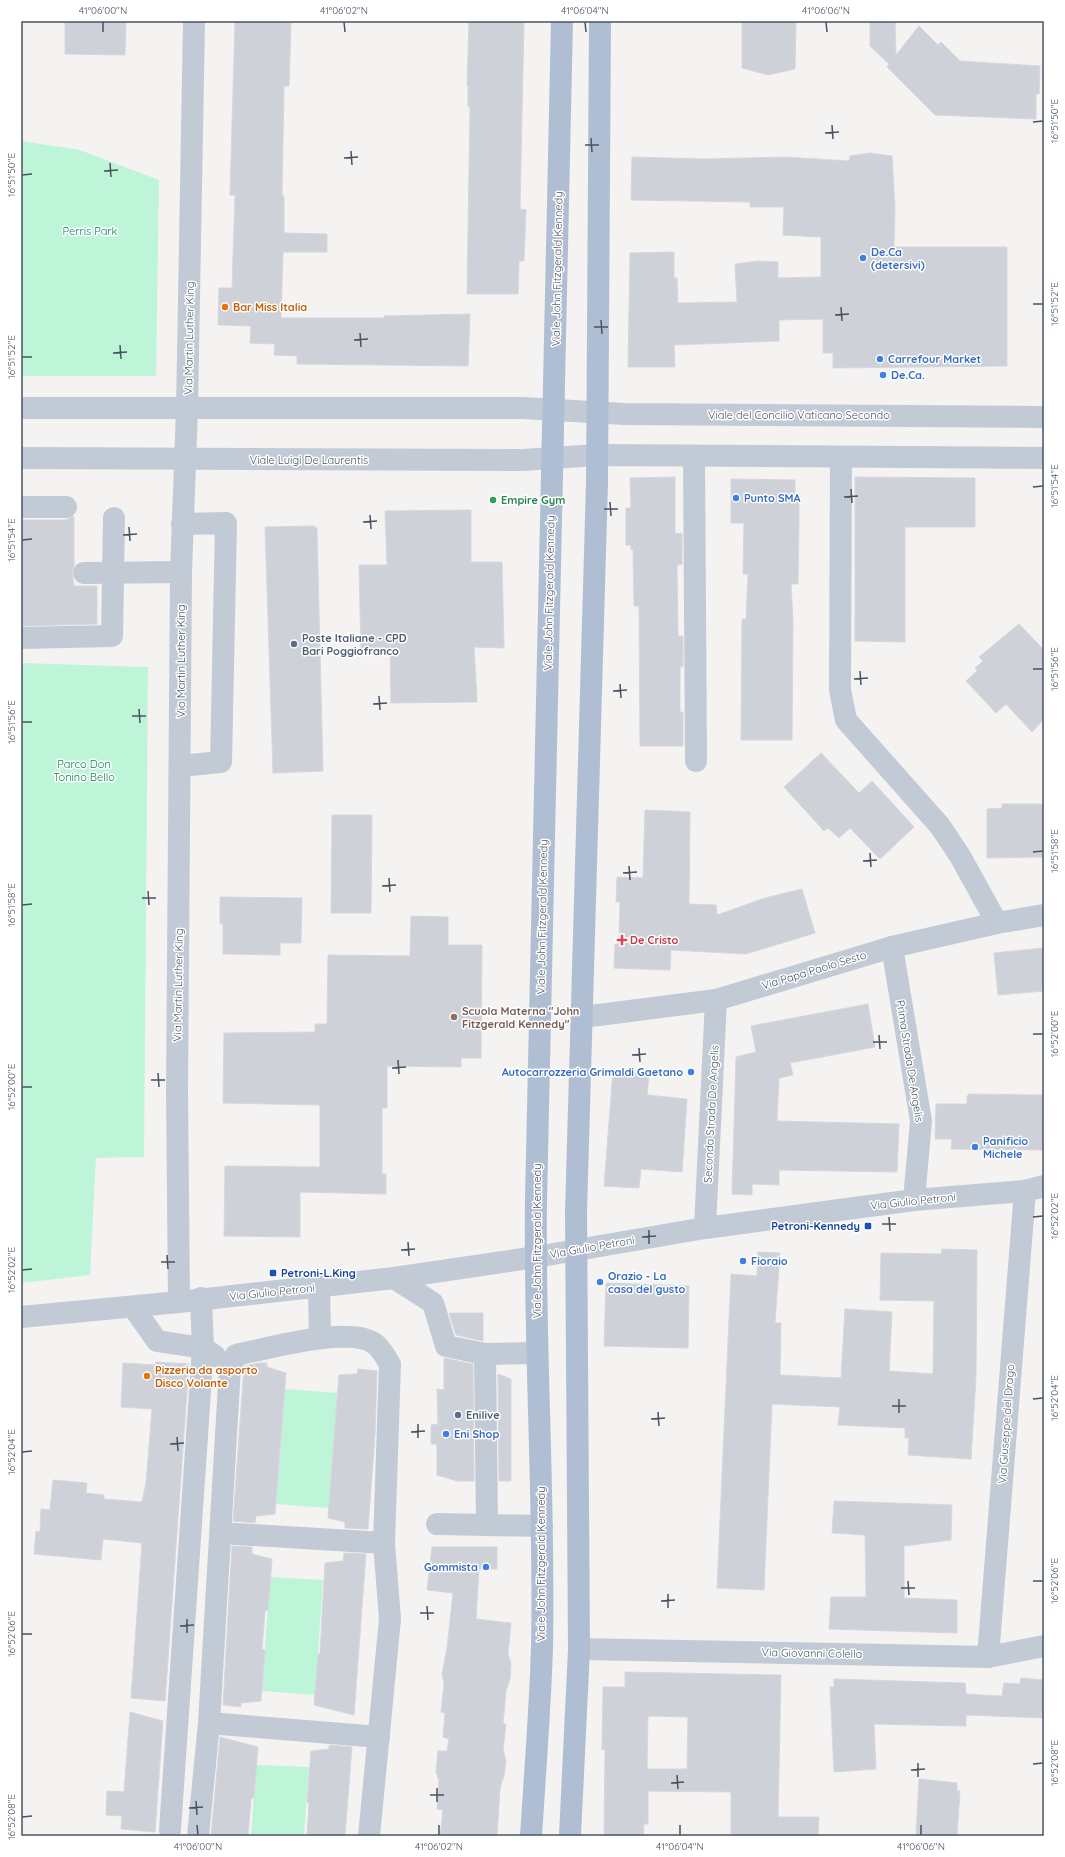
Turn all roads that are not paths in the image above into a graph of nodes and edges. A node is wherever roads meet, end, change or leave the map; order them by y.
1 (194, 21) edge
2 (562, 21) edge
3 (600, 21) edge
4 (21, 408) edge
5 (187, 409) junction
6 (554, 409) junction
7 (598, 412) junction
8 (1044, 417) edge
9 (597, 455) junction
10 (694, 456) junction
11 (841, 457) junction
12 (21, 458) edge
13 (1044, 458) edge
14 (185, 459) junction
15 (552, 459) junction
16 (21, 507) edge
17 (66, 507) dead end
18 (114, 518) dead end
19 (182, 524) junction
20 (181, 572) junction
21 (84, 573) dead end
22 (114, 573) junction
23 (21, 638) edge
24 (696, 761) dead end
25 (180, 766) junction
26 (1044, 915) edge
27 (997, 923) junction
28 (892, 947) junction
29 (716, 1000) junction
30 (583, 1017) junction
31 (1034, 1189) edge
32 (914, 1200) junction
33 (705, 1228) junction
34 (577, 1249) junction
35 (536, 1257) junction
36 (394, 1278) junction
37 (319, 1287) junction
38 (202, 1298) junction
39 (179, 1302) junction
40 (133, 1307) junction
41 (21, 1317) edge
42 (320, 1338) junction
43 (203, 1348) junction
44 (537, 1353) junction
45 (485, 1354) junction
46 (230, 1367) junction
47 (437, 1524) dead end
48 (487, 1525) junction
49 (542, 1526) junction
50 (221, 1533) junction
51 (384, 1543) junction
52 (1044, 1646) edge
53 (579, 1649) junction
54 (988, 1657) junction
55 (208, 1723) junction
56 (379, 1737) junction
57 (170, 1830) dead end
58 (198, 1836) edge
59 (370, 1836) edge
60 (531, 1836) edge
61 (570, 1836) edge

1 - 5 street, Via Martin Luther King
2 - 6 main road, Viale John Fitzgerald Kennedy
3 - 7 main road
4 - 5 street
5 - 6 street
5 - 14 street, Via Martin Luther King
6 - 7 street, Viale del Concilio Vaticano Secondo
6 - 15 main road, Viale John Fitzgerald Kennedy
7 - 8 street, Viale del Concilio Vaticano Secondo
7 - 9 main road
9 - 10 street
9 - 15 street, Viale Luigi De Laurentis
9 - 30 main road
10 - 11 street
10 - 24 street
11 - 13 street
11 - 27 street
12 - 14 street, Viale Luigi De Laurentis
14 - 15 street, Viale Luigi De Laurentis
14 - 19 street, Via Martin Luther King
15 - 35 main road, Viale John Fitzgerald Kennedy
16 - 17 street
18 - 22 street
19 - 20 street, Via Martin Luther King
19 - 25 street
20 - 22 street
20 - 25 street, Via Martin Luther King
21 - 22 street
22 - 23 street
25 - 39 street, Via Martin Luther King
26 - 27 street, Via Papa Paolo Sesto
27 - 28 street, Via Papa Paolo Sesto
28 - 29 street, Via Papa Paolo Sesto
28 - 32 street, Prima Strada De Angelis
29 - 30 street, Via Papa Paolo Sesto
29 - 33 street, Seconda Strada De Angelis
30 - 34 main road
31 - 32 street, Via Giulio Petroni
31 - 54 street, Via Giuseppe del Drago
32 - 33 street, Via Giulio Petroni
33 - 34 street, Via Giulio Petroni
34 - 35 street, Via Giulio Petroni
34 - 53 main road
35 - 36 street, Via Giulio Petroni
35 - 44 main road, Viale John Fitzgerald Kennedy
36 - 37 street, Via Giulio Petroni
36 - 45 street
37 - 38 street, Via Giulio Petroni
37 - 42 street
38 - 39 street, Via Giulio Petroni
38 - 43 street
39 - 40 street, Via Giulio Petroni
40 - 41 street, Via Giulio Petroni
40 - 43 street
42 - 46 street
42 - 51 street
43 - 46 street
43 - 57 street
44 - 45 street
44 - 49 main road, Viale John Fitzgerald Kennedy
45 - 48 street
46 - 50 street
47 - 48 street
48 - 49 street
49 - 60 main road, Viale John Fitzgerald Kennedy
50 - 51 street
50 - 55 street
51 - 56 street
52 - 54 street, Via Giovanni Colella
53 - 54 street, Via Giovanni Colella
53 - 61 main road
55 - 56 street
55 - 58 street
56 - 59 street

